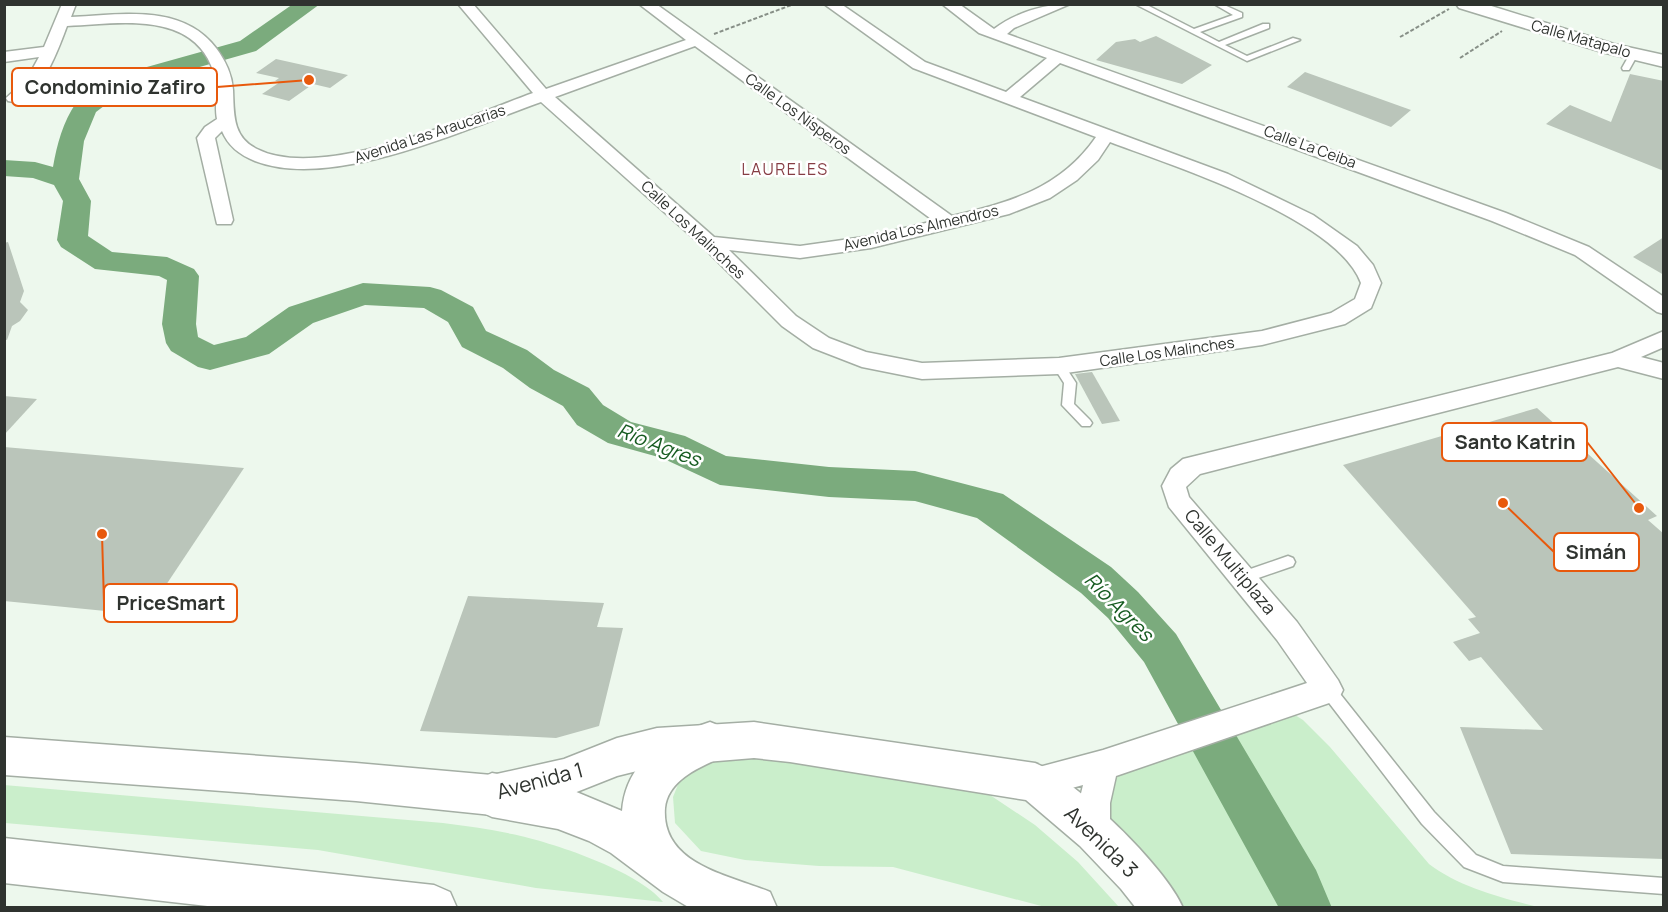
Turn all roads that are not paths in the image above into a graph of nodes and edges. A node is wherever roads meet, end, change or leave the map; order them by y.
1 (69, 4) edge
2 (465, 4) edge
3 (646, 4) edge
4 (831, 4) edge
5 (949, 4) edge
6 (1063, 4) edge
7 (1138, 4) edge
8 (1465, 4) edge
9 (1217, 5) edge
10 (62, 22) junction
11 (1266, 26) dead end
12 (1193, 32) junction
13 (996, 35) junction
14 (1296, 40) dead end
15 (696, 41) junction
16 (1219, 45) junction
17 (50, 51) junction
18 (4, 57) edge
19 (1057, 58) junction
20 (1664, 61) edge
21 (544, 96) junction
22 (14, 98) dead end
23 (1007, 99) junction
24 (226, 121) junction
25 (1107, 134) junction
26 (224, 220) dead end
27 (949, 223) junction
28 (709, 242) junction
29 (1664, 306) edge
30 (1664, 338) edge
31 (1618, 360) junction
32 (1059, 366) junction
33 (1664, 370) edge
34 (1086, 423) dead end
35 (1288, 562) dead end
36 (1241, 578) junction
37 (1328, 690) junction
38 (710, 742) junction
39 (4, 756) edge
40 (1116, 760) junction
41 (1035, 782) junction
42 (492, 795) junction
43 (1094, 832) junction
44 (657, 859) junction
45 (4, 860) edge
46 (1664, 885) edge
47 (434, 908) edge
48 (754, 908) edge
49 (1162, 908) edge

1 - 10 street
2 - 21 street, Calle Los Malinches
3 - 15 street, Calle Los Nísperos
4 - 23 street, Calle Los Malinches
5 - 13 street, Calle La Ceiba
6 - 13 street
7 - 12 lane
8 - 20 street, Calle Matapalo
9 - 12 lane
10 - 17 street
10 - 24 street
11 - 16 lane
12 - 16 lane
13 - 19 street, Calle La Ceiba
14 - 16 lane
15 - 21 street, Avenida Las Araucarias
15 - 27 street, Calle Los Nísperos
17 - 18 street
17 - 22 street
19 - 23 street
19 - 29 street, Calle La Ceiba
21 - 24 street, Avenida Las Araucarias
21 - 28 street, Calle Los Malinches
23 - 25 street, Calle Los Malinches
24 - 26 street
25 - 27 street, Avenida Los Almendros
25 - 32 street, Calle Los Malinches
27 - 28 street, Avenida Los Almendros
28 - 32 street, Calle Los Malinches
30 - 31 street, Calle Multiplaza
31 - 33 street
31 - 36 street, Calle Multiplaza
32 - 34 lane
35 - 36 lane
36 - 37 street, Calle Multiplaza
37 - 40 street
37 - 46 lane
38 - 41 street, Avenida 1
38 - 42 street, Avenida 1
38 - 44 highway
39 - 42 street, Avenida 1
40 - 41 street
40 - 43 street
41 - 43 street, Avenida 3
42 - 44 highway
43 - 49 street, Avenida 3
44 - 48 highway
45 - 47 highway

